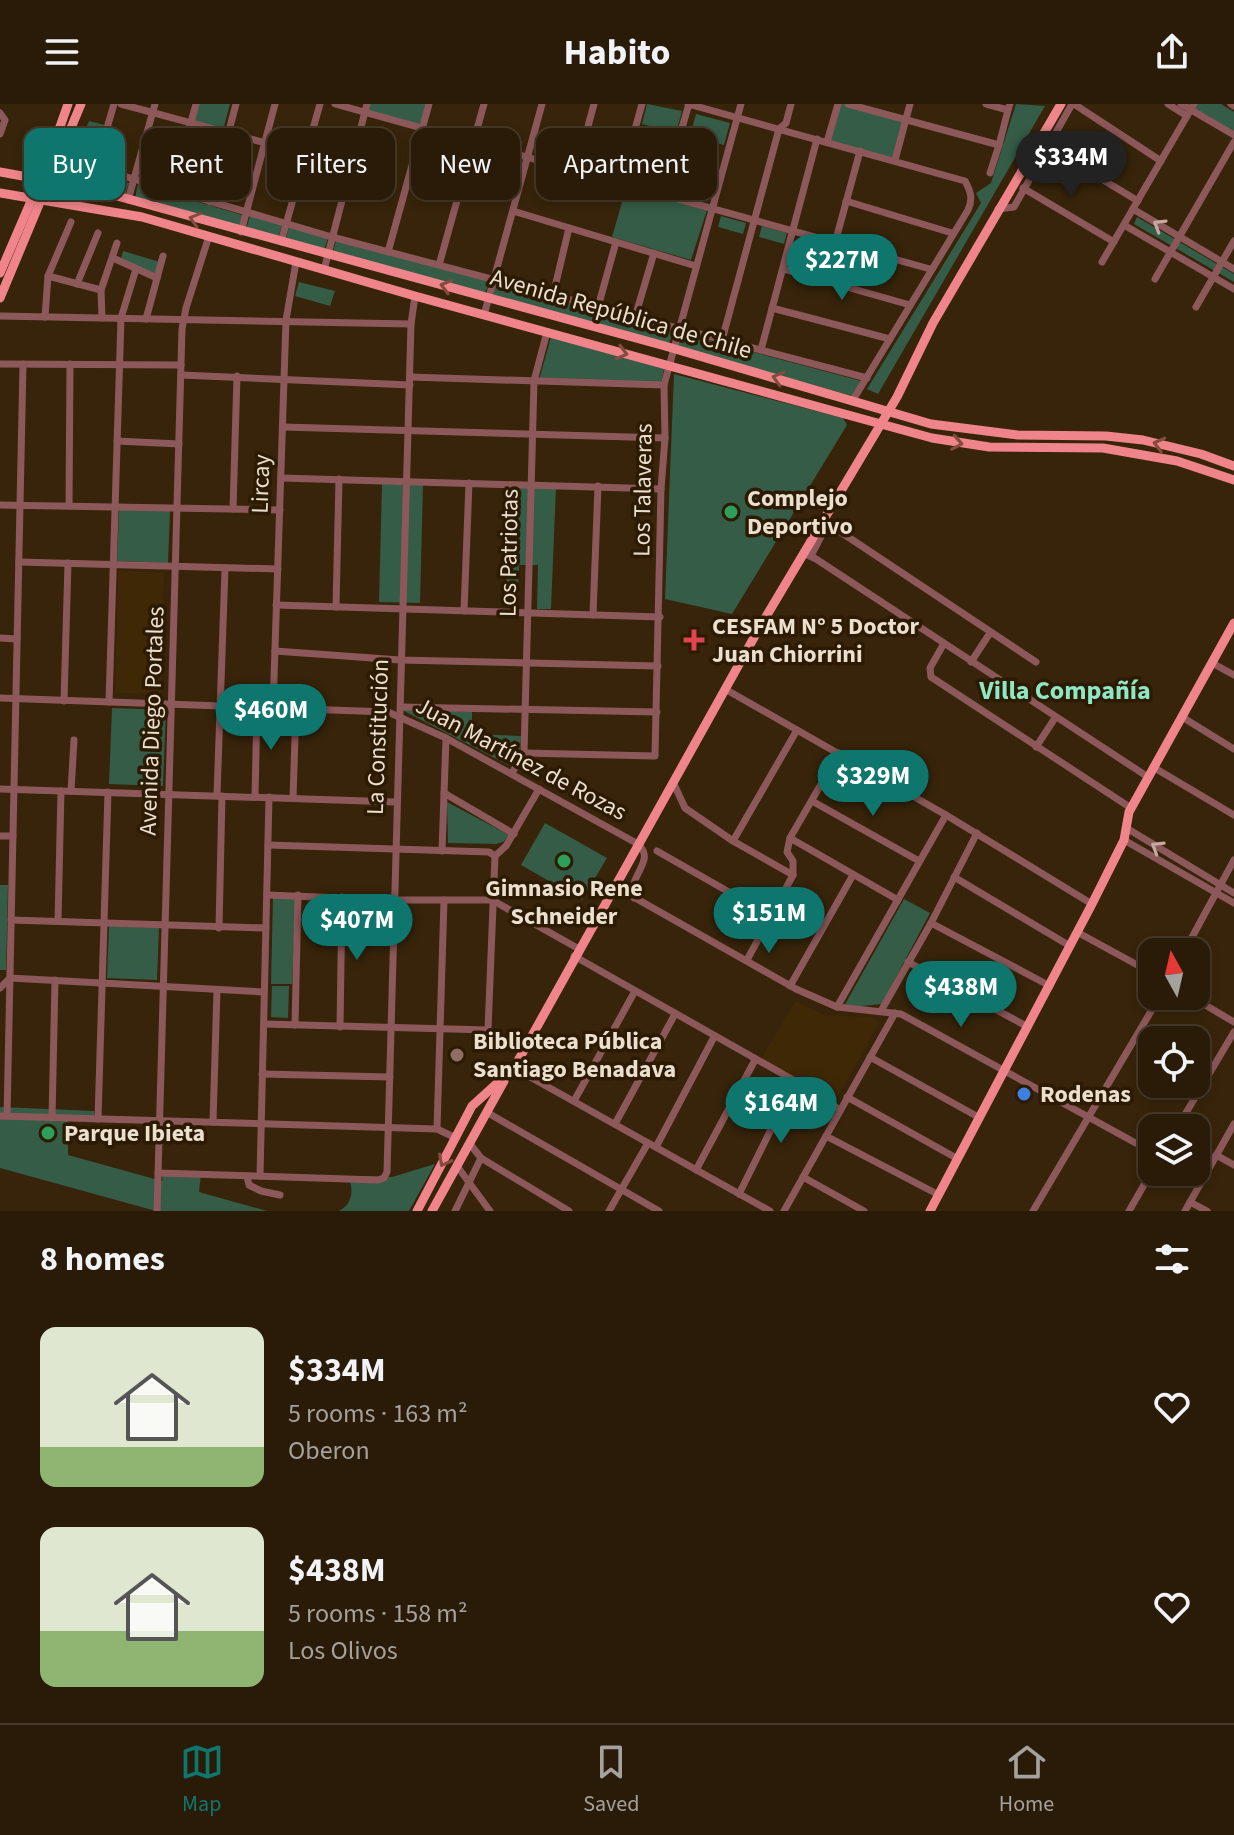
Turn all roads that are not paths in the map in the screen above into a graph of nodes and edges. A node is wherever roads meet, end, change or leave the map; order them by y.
1 (68, 104) edge
2 (81, 104) edge
3 (114, 104) edge
4 (121, 104) edge
5 (196, 104) edge
6 (236, 104) edge
7 (275, 104) edge
8 (320, 104) edge
9 (335, 104) edge
10 (429, 104) edge
11 (484, 104) edge
12 (542, 104) edge
13 (594, 104) edge
14 (642, 104) edge
15 (689, 104) edge
16 (741, 104) edge
17 (791, 104) edge
18 (838, 104) edge
19 (848, 104) edge
20 (910, 104) edge
21 (986, 104) edge
22 (1061, 104) edge
23 (1073, 104) edge
24 (1168, 104) edge
25 (1181, 104) edge
26 (1009, 107) edge
27 (153, 108) edge
28 (366, 108) edge
29 (1191, 110) edge
30 (0, 113) edge
31 (737, 117) junction
32 (906, 121) junction
33 (190, 123) junction
34 (61, 128) edge
35 (70, 128) edge
36 (107, 128) edge
37 (189, 128) edge
38 (209, 128) edge
39 (229, 128) edge
40 (313, 128) edge
41 (420, 128) edge
42 (423, 128) edge
43 (477, 128) edge
44 (588, 128) edge
45 (635, 128) edge
46 (682, 128) edge
47 (779, 129) junction
48 (0, 134) edge
49 (1234, 135) edge
50 (251, 139) edge
51 (817, 139) junction
52 (827, 142) junction
53 (1234, 142) edge
54 (265, 143) junction
55 (999, 145) junction
56 (1047, 146) junction
57 (860, 151) junction
58 (520, 155) edge
59 (528, 157) junction
60 (536, 159) edge
61 (895, 160) junction
62 (1161, 161) junction
63 (411, 171) edge
64 (0, 172) edge
65 (990, 173) dead end
66 (24, 176) edge
67 (125, 176) edge
68 (133, 179) junction
69 (141, 181) edge
70 (1014, 184) junction
71 (1024, 189) junction
72 (0, 193) edge
73 (24, 196) edge
74 (125, 199) edge
75 (36, 200) edge
76 (36, 200) edge
77 (48, 200) edge
78 (128, 200) junction
79 (203, 200) edge
80 (293, 200) edge
81 (457, 200) edge
82 (681, 200) edge
83 (846, 201) junction
84 (1138, 201) junction
85 (210, 202) joint
86 (712, 208) junction
87 (998, 209) junction
88 (1133, 209) junction
89 (513, 211) junction
90 (246, 212) junction
91 (752, 220) junction
92 (71, 222) dead end
93 (286, 223) junction
94 (1124, 225) junction
95 (569, 228) junction
96 (793, 231) junction
97 (241, 232) junction
98 (98, 233) dead end
99 (952, 233) junction
100 (209, 236) junction
101 (332, 237) junction
102 (1180, 237) junction
103 (1234, 241) edge
104 (281, 242) junction
105 (616, 242) junction
106 (1114, 242) junction
107 (117, 243) dead end
108 (835, 243) junction
109 (388, 252) junction
110 (654, 253) junction
111 (1171, 253) junction
112 (328, 255) junction
113 (163, 256) dead end
114 (113, 258) junction
115 (296, 262) junction
116 (1102, 262) dead end
117 (1222, 262) junction
118 (439, 265) junction
119 (696, 266) junction
120 (136, 269) junction
121 (783, 269) junction
122 (930, 269) junction
123 (1234, 269) edge
124 (324, 270) junction
125 (0, 273) edge
126 (48, 276) junction
127 (1213, 277) junction
128 (157, 278) junction
129 (494, 279) junction
130 (1155, 279) dead end
131 (77, 284) junction
132 (1234, 289) edge
133 (101, 290) junction
134 (553, 295) junction
135 (415, 296) junction
136 (488, 297) junction
137 (0, 298) edge
138 (910, 305) junction
139 (598, 307) junction
140 (1196, 307) dead end
141 (772, 308) junction
142 (484, 315) junction
143 (0, 316) edge
144 (45, 317) junction
145 (635, 317) junction
146 (102, 318) junction
147 (121, 318) junction
148 (146, 319) junction
149 (183, 320) junction
150 (286, 320) junction
151 (411, 324) junction
152 (678, 329) junction
153 (547, 332) junction
154 (890, 339) junction
155 (722, 340) junction
156 (672, 348) junction
157 (761, 350) junction
158 (0, 364) edge
159 (23, 364) junction
160 (70, 364) junction
161 (120, 364) junction
162 (181, 365) junction
163 (668, 365) junction
164 (181, 375) junction
165 (237, 376) junction
166 (284, 378) junction
167 (867, 378) junction
168 (410, 381) junction
169 (534, 381) junction
170 (664, 385) junction
171 (853, 400) junction
172 (889, 411) junction
173 (882, 424) junction
174 (283, 427) junction
175 (409, 430) junction
176 (532, 434) junction
177 (665, 438) junction
178 (117, 441) junction
179 (179, 444) junction
180 (1234, 466) edge
181 (281, 478) junction
182 (339, 479) junction
183 (1234, 480) edge
184 (407, 481) junction
185 (469, 483) junction
186 (531, 485) junction
187 (598, 486) junction
188 (661, 489) junction
189 (0, 505) edge
190 (20, 505) junction
191 (69, 506) junction
192 (114, 507) junction
193 (178, 508) junction
194 (233, 509) junction
195 (280, 510) junction
196 (807, 555) junction
197 (19, 562) junction
198 (68, 563) junction
199 (114, 564) junction
200 (177, 567) junction
201 (225, 569) junction
202 (278, 569) junction
203 (276, 605) junction
204 (336, 607) junction
205 (403, 609) junction
206 (464, 611) junction
207 (528, 613) junction
208 (593, 615) junction
209 (660, 617) junction
210 (1234, 623) edge
211 (990, 633) junction
212 (0, 638) edge
213 (17, 639) junction
214 (943, 645) junction
215 (275, 651) junction
216 (400, 660) junction
217 (527, 662) junction
218 (971, 662) junction
219 (1036, 662) dead end
220 (1212, 663) junction
221 (658, 666) junction
222 (1234, 675) edge
223 (725, 689) junction
224 (0, 698) edge
225 (16, 699) junction
226 (64, 701) junction
227 (109, 702) junction
228 (173, 705) junction
229 (222, 706) junction
230 (257, 707) junction
231 (273, 708) junction
232 (296, 708) junction
233 (527, 710) junction
234 (400, 711) junction
235 (657, 712) junction
236 (1182, 717) junction
237 (1055, 718) junction
238 (797, 730) junction
239 (446, 738) junction
240 (74, 740) dead end
241 (1036, 747) junction
242 (1234, 749) edge
243 (524, 753) junction
244 (839, 753) junction
245 (1153, 767) junction
246 (512, 773) junction
247 (1148, 777) junction
248 (673, 782) junction
249 (0, 789) edge
250 (539, 789) junction
251 (14, 790) junction
252 (61, 791) junction
253 (71, 791) junction
254 (108, 792) junction
255 (444, 793) junction
256 (171, 794) junction
257 (220, 796) junction
258 (255, 797) junction
259 (269, 797) junction
260 (293, 798) junction
261 (812, 801) junction
262 (396, 802) junction
263 (1131, 808) junction
264 (946, 815) junction
265 (1234, 815) edge
266 (1128, 829) junction
267 (977, 833) junction
268 (514, 834) junction
269 (0, 836) edge
270 (13, 836) junction
271 (790, 838) junction
272 (1124, 840) junction
273 (733, 841) junction
274 (638, 844) junction
275 (268, 845) junction
276 (395, 850) junction
277 (442, 851) junction
278 (657, 851) dead end
279 (495, 856) junction
280 (1234, 860) edge
281 (919, 861) junction
282 (793, 875) junction
283 (853, 875) junction
284 (954, 877) junction
285 (614, 886) junction
286 (0, 887) edge
287 (12, 887) junction
288 (1218, 889) junction
289 (1234, 893) edge
290 (267, 895) junction
291 (298, 895) junction
292 (342, 897) junction
293 (634, 898) junction
294 (393, 900) junction
295 (444, 900) junction
296 (492, 900) junction
297 (898, 900) junction
298 (1234, 903) edge
299 (1092, 904) junction
300 (771, 916) junction
301 (11, 920) junction
302 (58, 921) junction
303 (103, 923) junction
304 (931, 923) junction
305 (166, 925) junction
306 (219, 928) junction
307 (266, 928) junction
308 (1077, 932) junction
309 (1192, 938) edge
310 (1070, 946) junction
311 (577, 952) junction
312 (747, 960) junction
313 (908, 962) junction
314 (1138, 965) edge
315 (10, 978) junction
316 (55, 980) junction
317 (101, 982) junction
318 (790, 986) junction
319 (1050, 986) junction
320 (0, 988) edge
321 (164, 988) junction
322 (217, 990) junction
323 (635, 991) junction
324 (264, 992) junction
325 (837, 1007) junction
326 (1210, 1008) edge
327 (1152, 1010) edge
328 (881, 1011) junction
329 (895, 1013) junction
330 (675, 1014) junction
331 (4, 1015) edge
332 (1234, 1022) edge
333 (264, 1024) junction
334 (295, 1025) junction
335 (340, 1027) junction
336 (1028, 1027) junction
337 (391, 1029) junction
338 (440, 1029) junction
339 (488, 1030) junction
340 (1234, 1032) edge
341 (714, 1037) junction
342 (524, 1049) junction
343 (870, 1057) junction
344 (755, 1060) junction
345 (4, 1064) edge
346 (514, 1068) junction
347 (1006, 1070) junction
348 (262, 1074) junction
349 (390, 1077) junction
350 (506, 1077) junction
351 (795, 1081) junction
352 (847, 1097) junction
353 (574, 1101) junction
354 (840, 1110) junction
355 (488, 1113) junction
356 (1185, 1114) edge
357 (3, 1116) edge
358 (1089, 1117) junction
359 (52, 1118) junction
360 (980, 1118) junction
361 (98, 1119) junction
362 (160, 1120) junction
363 (213, 1122) junction
364 (261, 1123) junction
365 (615, 1124) junction
366 (1234, 1124) edge
367 (387, 1128) junction
368 (437, 1129) junction
369 (826, 1136) junction
370 (456, 1138) junction
371 (470, 1144) junction
372 (1138, 1144) edge
373 (652, 1145) junction
374 (1216, 1155) junction
375 (481, 1158) junction
376 (958, 1159) junction
377 (1210, 1165) edge
378 (1234, 1165) edge
379 (457, 1166) junction
380 (696, 1170) junction
381 (158, 1173) junction
382 (247, 1176) junction
383 (260, 1176) junction
384 (803, 1177) junction
385 (469, 1184) junction
386 (1143, 1186) edge
387 (1198, 1186) edge
388 (622, 1190) junction
389 (739, 1194) junction
390 (280, 1195) dead end
391 (939, 1195) junction
392 (1190, 1202) junction
393 (759, 1208) edge
394 (932, 1208) edge
395 (157, 1211) edge
396 (417, 1211) edge
397 (432, 1211) edge
398 (455, 1211) edge
399 (490, 1211) edge
400 (569, 1211) edge
401 (609, 1211) edge
402 (659, 1211) edge
403 (770, 1211) edge
404 (784, 1211) edge
405 (864, 1211) edge
406 (944, 1211) edge
407 (1033, 1211) edge
408 (1129, 1211) edge
409 (1185, 1211) edge
410 (1207, 1211) edge

1 - 34 main road
2 - 35 main road
3 - 36 street
4 - 27 street
5 - 33 street
6 - 39 street
7 - 54 street
8 - 40 street
9 - 28 street
10 - 42 street
11 - 43 street
12 - 59 street
13 - 44 street
14 - 45 street
15 - 31 street
15 - 46 street
16 - 31 street, Los Talaveras
17 - 47 street
18 - 52 street
19 - 32 street
20 - 32 street
21 - 26 street
22 - 70 main road
23 - 56 street
23 - 62 street
24 - 29 street
25 - 29 street
26 - 55 street
27 - 33 street
27 - 68 street
28 - 41 street
28 - 101 street
29 - 49 street
29 - 62 street
30 - 48 street
31 - 47 street
31 - 86 street, Los Talaveras
32 - 55 street
32 - 61 street
33 - 37 street
33 - 38 street
47 - 51 street
47 - 91 street
50 - 54 street
51 - 52 street
51 - 96 street
52 - 57 street
53 - 102 street
54 - 90 street
55 - 65 street
56 - 71 street
56 - 84 street
57 - 61 street
57 - 83 street
58 - 59 street
59 - 60 street
59 - 89 street
61 - 99 street
62 - 84 street
63 - 109 street
64 - 66 main road, Avenida República de Chile
67 - 68 street
68 - 69 street
68 - 78 street
70 - 71 street
70 - 87 main road
71 - 87 street
71 - 106 street
72 - 73 main road, Avenida República de Chile
74 - 78 main road, Avenida República de Chile
75 - 125 main road
76 - 137 main road
77 - 100 main road, Avenida República de Chile
97 -> 78 main road, Avenida República de Chile
79 - 85 street
80 - 93 street
81 - 118 street
82 - 86 street
83 - 99 street
83 - 108 street
84 - 88 street
85 - 90 street
86 - 91 street
86 - 119 street, Los Talaveras
87 - 172 main road
88 - 94 street
102 -> 88 street
89 - 95 street
89 - 129 street
90 - 93 street
90 - 97 street
91 - 96 street
91 - 155 street
92 - 126 street
93 - 101 street
93 - 104 street
94 - 106 street
94 - 111 street
95 - 105 street
95 - 134 street
96 - 108 street
96 - 121 street
97 - 104 main road, Avenida República de Chile
98 - 131 street
99 - 122 street
100 - 115 main road, Avenida República de Chile
100 - 149 street, Avenida Diego Portales
101 - 109 street
101 - 112 street
102 - 111 street
102 - 117 street
103 - 117 street
104 - 112 main road, Avenida República de Chile
105 - 110 street
105 - 139 street
106 - 116 street
107 - 114 street
108 - 122 street
109 - 118 street
110 - 119 street
110 - 145 street
111 - 127 street
111 - 130 street
112 - 124 street
136 -> 112 main road, Avenida República de Chile
113 - 128 street
114 - 120 street
114 - 133 street
115 - 124 main road, Avenida República de Chile
115 - 150 street, Lircay
117 - 123 street
117 - 127 street
118 - 129 street
119 - 152 street, Los Talaveras
120 - 128 street
120 - 147 street
121 - 138 street
121 - 141 street
122 - 138 street
124 - 135 main road, Avenida República de Chile
126 - 131 street
126 - 144 street
127 - 132 street
127 - 140 street
128 - 148 street
129 - 134 street
129 - 136 street
131 - 133 street
133 - 146 street
134 - 139 street
135 - 142 main road, Avenida República de Chile
135 - 151 street, La Constitución
136 - 142 street
136 - 156 main road, Avenida República de Chile
138 - 154 street
139 - 145 street
141 - 154 street
141 - 157 street
142 - 153 main road, Avenida República de Chile
143 - 144 street
144 - 146 street
145 - 152 street
146 - 147 street
147 - 148 street
147 - 161 street
148 - 149 street
149 - 150 street
149 - 162 street, Avenida Diego Portales
150 - 151 street
150 - 166 street, Lircay
151 - 168 street, La Constitución
152 - 155 street
152 - 156 street, Los Talaveras
153 -> 163 main road, Avenida República de Chile
153 - 169 street, Los Patriotas
154 - 167 street
155 - 157 street
156 - 163 street, Los Talaveras
171 -> 156 main road, Avenida República de Chile
157 - 167 street
158 - 159 street
159 - 160 street
159 - 190 street
160 - 161 street
160 - 191 street
161 - 162 street
161 - 178 street
162 - 164 street, Avenida Diego Portales
163 - 170 street, Los Talaveras
163 - 173 main road, Avenida República de Chile
164 - 165 street
164 - 179 street, Avenida Diego Portales
165 - 166 street
165 - 194 street
166 - 168 street
166 - 174 street, Lircay
167 - 171 street
168 - 169 street
168 - 175 street, La Constitución
169 - 170 street
169 - 176 street, Los Patriotas
170 - 177 street, Los Talaveras
171 - 172 main road, Avenida República de Chile
172 - 173 main road
180 -> 172 main road, Avenida República de Chile
173 -> 183 main road, Avenida República de Chile
173 - 196 main road
174 - 175 street
174 - 181 street, Lircay
175 - 176 street
175 - 184 street, La Constitución
176 - 177 street
176 - 186 street, Los Patriotas
177 - 188 street, Los Talaveras
178 - 179 street
178 - 192 street
179 - 193 street, Avenida Diego Portales
181 - 182 street
181 - 195 street, Lircay
182 - 184 street
182 - 204 street
184 - 185 street
184 - 205 street, La Constitución
185 - 186 street
185 - 206 street
186 - 187 street
186 - 207 street, Los Patriotas
187 - 188 street
187 - 208 street
188 - 209 street, Los Talaveras
189 - 190 street
190 - 191 street
190 - 197 street
191 - 192 street
192 - 193 street
192 - 199 street
193 - 194 street
193 - 200 street, Avenida Diego Portales
194 - 195 street
195 - 202 street, Lircay
196 - 211 street
196 - 214 street
196 - 223 main road
197 - 198 street
197 - 213 street
198 - 199 street
198 - 226 street
199 - 200 street
199 - 227 street
200 - 201 street
200 - 228 street, Avenida Diego Portales
201 - 202 street
201 - 229 street
202 - 203 street, Lircay
203 - 204 street
203 - 215 street, Lircay
204 - 205 street
205 - 206 street
205 - 216 street, La Constitución
206 - 207 street
207 - 208 street
207 - 217 street, Los Patriotas
208 - 209 street
209 - 221 street, Los Talaveras
210 - 220 main road
211 - 218 street
211 - 219 street
212 - 213 street
213 - 225 street
214 - 218 street
214 - 241 street
215 - 216 street
215 - 231 street, Lircay
216 - 217 street
216 - 234 street, La Constitución
217 - 221 street
217 - 233 street, Los Patriotas
218 - 237 street
220 - 222 street
220 - 236 main road
221 - 235 street, Los Talaveras
223 - 238 street
223 - 248 main road
224 - 225 street, Juan Martínez de Rozas
225 - 226 street, Juan Martínez de Rozas
225 - 251 street
226 - 227 street, Juan Martínez de Rozas
227 - 228 street, Juan Martínez de Rozas
228 - 229 street, Juan Martínez de Rozas
228 - 256 street, Avenida Diego Portales
229 - 230 street, Juan Martínez de Rozas
229 - 257 street
230 - 231 street, Juan Martínez de Rozas
230 - 258 street
231 - 232 street, Juan Martínez de Rozas
232 - 234 street, Juan Martínez de Rozas
232 - 260 street
233 - 234 street
233 - 235 street
233 - 243 street, Los Patriotas
234 - 239 street, Juan Martínez de Rozas
234 - 262 street, La Constitución
235 - 243 street, Los Talaveras
236 - 242 street
236 - 245 main road
237 - 241 street
237 - 247 street
238 - 244 street
238 - 273 street
239 - 246 street, Juan Martínez de Rozas
239 - 255 street
240 - 253 street
241 - 263 street
243 - 246 street, Los Patriotas
244 - 261 street
244 - 264 street
245 - 247 main road
245 - 265 street
246 - 250 street, Juan Martínez de Rozas
247 - 263 main road
248 - 273 street
248 - 274 main road
249 - 251 street
250 - 268 street
250 - 274 street, Juan Martínez de Rozas
251 - 252 street
251 - 270 street
252 - 253 street
252 - 302 street
253 - 254 street
254 - 256 street
254 - 303 street
255 - 268 street
255 - 277 street
256 - 257 street
256 - 305 street, Avenida Diego Portales
257 - 258 street
257 - 306 street
258 - 259 street
259 - 260 street
259 - 275 street
260 - 262 street
261 - 271 street
261 - 281 street
262 - 276 street, La Constitución
263 - 266 main road
264 - 267 street
264 - 281 street
266 - 272 main road
288 -> 266 street
267 - 284 street
267 - 299 street
268 - 279 street
269 - 270 street
270 - 287 street
271 - 282 street
271 - 283 street
272 - 288 street
272 - 299 main road
273 - 282 street
274 - 285 main road
274 - 293 street
275 - 276 street
275 - 290 street
276 - 277 street
276 - 294 street, La Constitución
277 - 279 street
278 - 300 street
279 - 296 street
280 - 288 street
281 - 297 street
282 - 300 street
283 - 297 street
283 - 318 street
284 - 304 street
284 - 310 street
285 - 293 street
285 - 311 main road
286 - 287 street
287 - 301 street
288 - 289 street
288 - 298 street
288 - 309 street
290 - 291 street
290 - 307 street
291 - 292 street
291 - 334 street
292 - 294 street
292 - 335 street
293 - 312 street
294 - 295 street
294 - 337 street, La Constitución
295 - 296 street
295 - 338 street
296 - 311 street
296 - 339 street
297 - 325 street
299 - 308 main road
300 - 312 street
301 - 302 street
301 - 315 street
302 - 303 street
303 - 305 street
303 - 317 street
304 - 313 street
304 - 319 street
305 - 306 street
305 - 321 street, Avenida Diego Portales
306 - 307 street
307 - 324 street
308 - 310 main road
308 - 314 street
310 - 319 main road
311 - 323 street
311 - 342 main road
312 - 318 street
313 - 328 street
313 - 336 street
315 - 316 street
315 - 320 street
315 - 331 street
316 - 317 street
316 - 359 street
317 - 321 street
317 - 361 street
318 - 325 street
319 - 336 main road
321 - 322 street
321 - 362 street, Avenida Diego Portales
322 - 324 street
322 - 363 street
323 - 330 street
323 - 353 street
324 - 333 street
325 - 328 street
326 - 332 street
327 - 358 street
328 - 329 street
329 - 343 street
329 - 347 street
330 - 341 street
330 - 365 street
331 - 345 street
333 - 334 street
333 - 348 street
334 - 335 street
335 - 337 street
336 - 347 main road
337 - 338 street
337 - 349 street, La Constitución
338 - 339 street
338 - 368 street
339 - 342 street
340 - 356 street
341 - 344 street
341 - 373 street
342 - 346 main road
343 - 352 street
343 - 360 street
344 - 351 street
344 - 380 street
345 - 357 street
346 - 350 main road
346 - 353 street
347 - 358 street
347 - 360 main road
348 - 349 street
348 - 364 street
349 - 367 street, La Constitución
350 - 355 main road
350 - 370 main road
351 - 354 street
351 - 389 street
352 - 354 street
352 - 376 street
353 - 365 street
354 - 369 street
355 - 371 main road
355 - 388 street
357 - 359 street
358 - 372 street
358 - 407 street
359 - 361 street
360 - 376 main road
361 - 362 street
362 - 363 street
362 - 381 street, Avenida Diego Portales
363 - 364 street
364 - 367 street
364 - 383 street
365 - 373 street
366 - 374 street
367 - 368 street
367 - 383 street, La Constitución
368 - 370 street
369 - 384 street
369 - 391 street
370 -> 396 main road
371 - 375 street
371 - 379 main road
373 - 380 street
373 - 388 street
374 - 377 street
374 - 378 street
375 - 385 street
375 - 400 street
376 - 391 main road
379 - 385 street
379 - 397 main road
380 - 389 street
381 - 382 street
381 - 395 street, Avenida Diego Portales
382 - 383 street
382 - 390 street
384 - 404 street
384 - 405 street
385 - 398 street
385 - 399 street
386 - 408 street
387 - 392 street
388 - 401 street
388 - 402 street
389 - 393 street
391 - 394 main road
392 - 409 street
392 - 410 street
393 - 403 street
394 - 406 street

